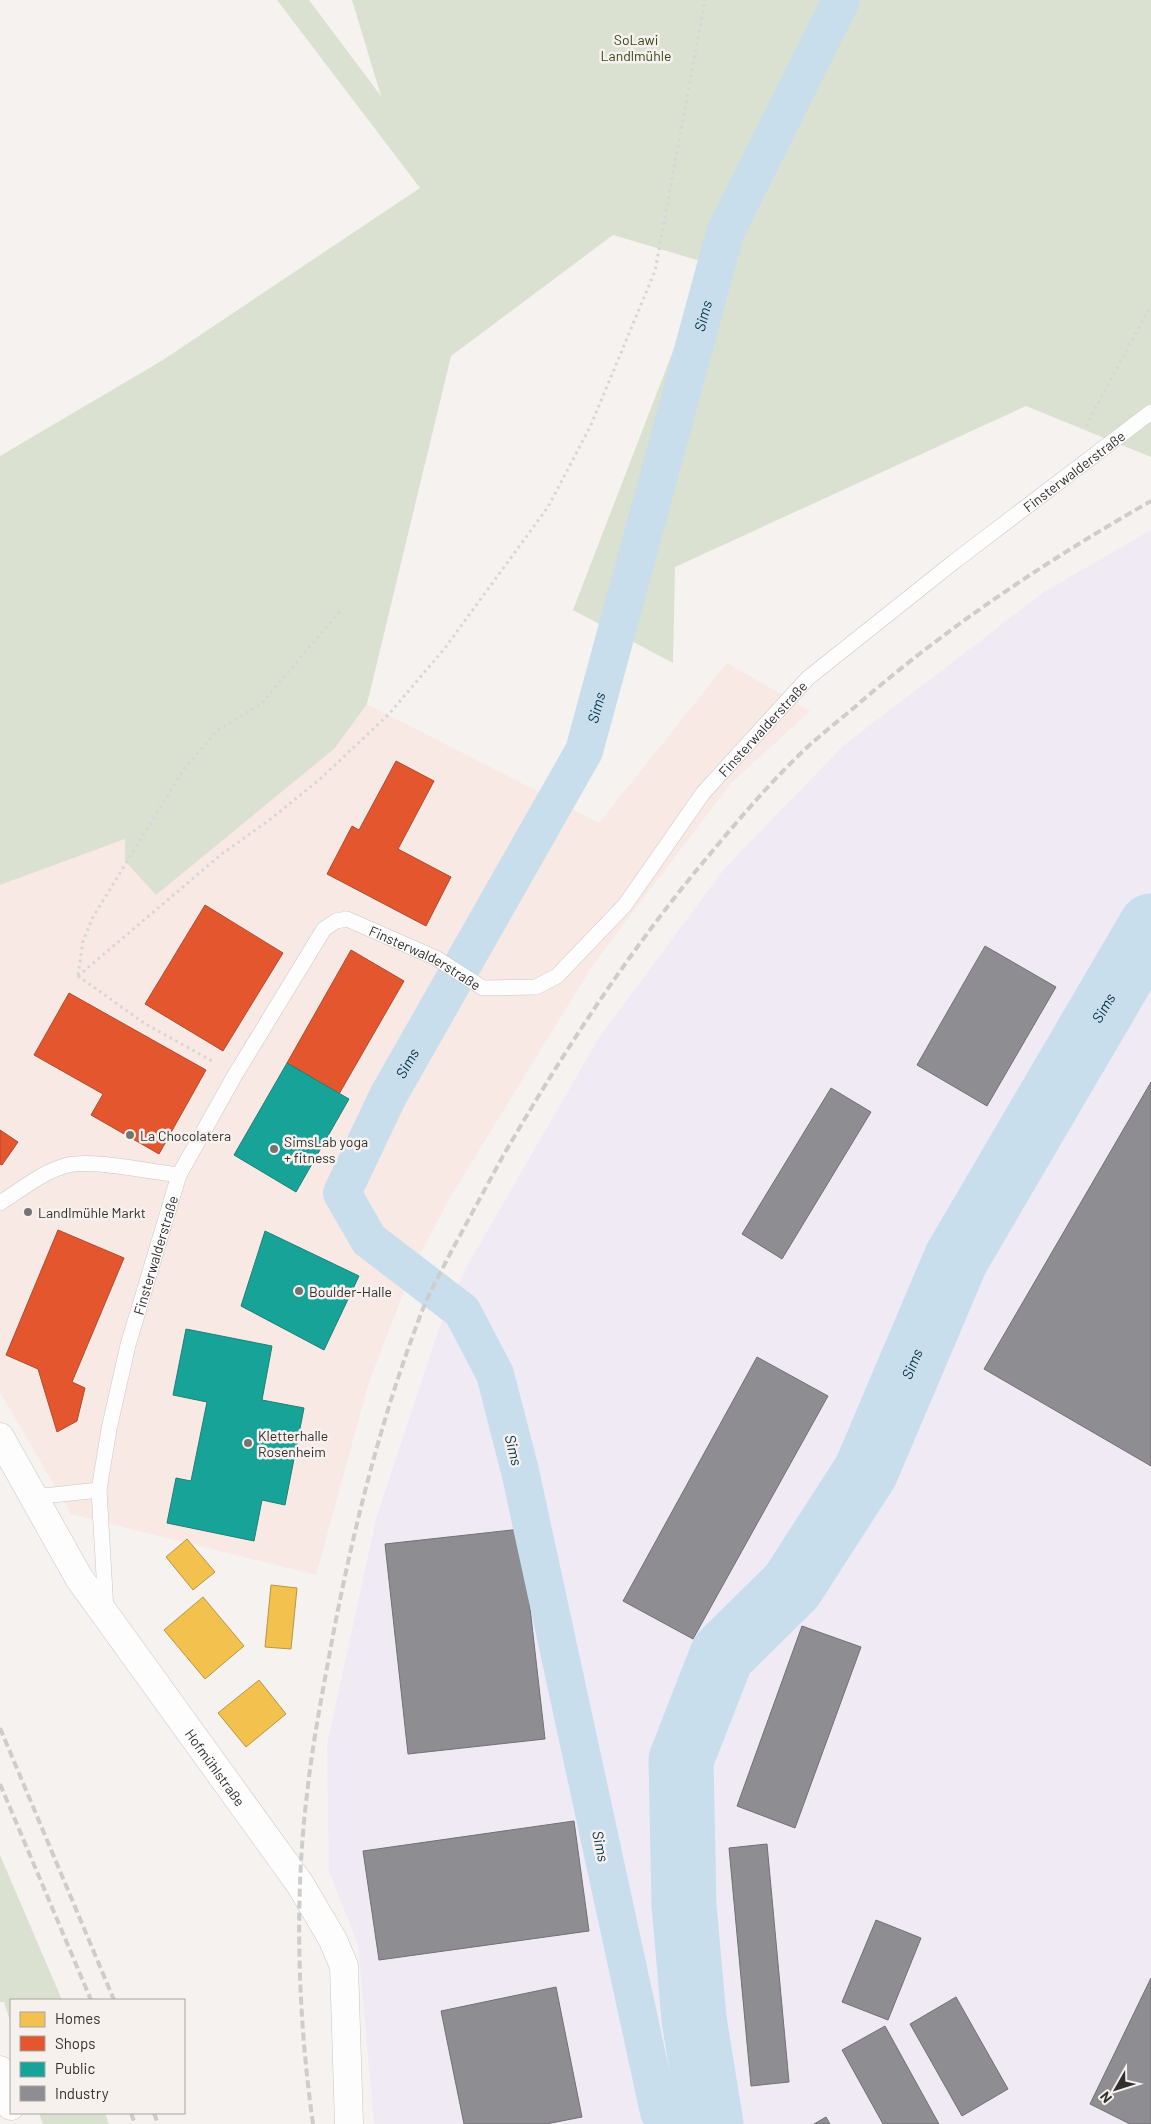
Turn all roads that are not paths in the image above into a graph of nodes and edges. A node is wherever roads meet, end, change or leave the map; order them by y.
1 (1151, 412) edge
2 (179, 1175) junction
3 (0, 1203) edge
4 (0, 1436) edge
5 (99, 1490) junction
6 (34, 1498) junction
7 (107, 1615) junction
8 (0, 2070) edge
9 (10, 2103) edge
10 (349, 2124) edge

1 - 2 lane, Finsterwalderstraße
2 - 3 lane
2 - 5 lane, Finsterwalderstraße
4 - 6 street, Hofmühlstraße
5 - 6 lane
5 - 7 lane, Finsterwalderstraße
6 - 7 street, Hofmühlstraße
7 - 10 street, Hofmühlstraße
8 - 9 street

